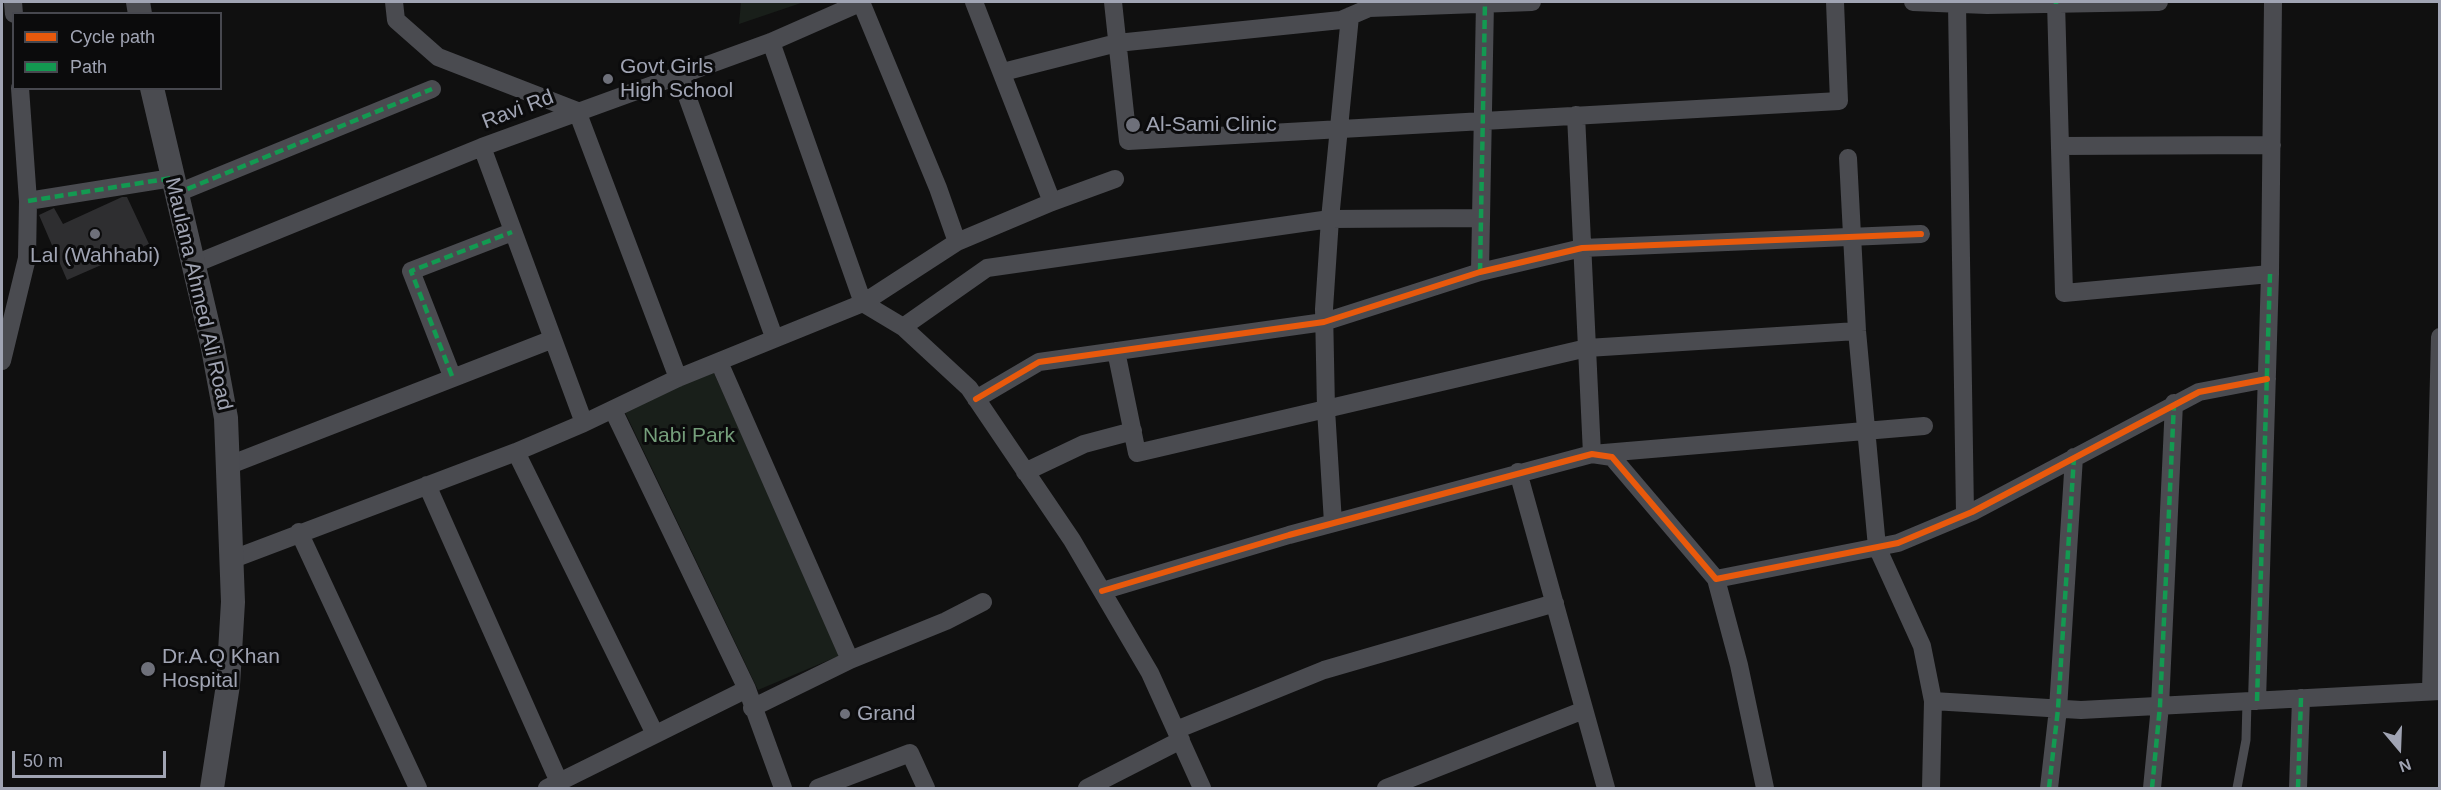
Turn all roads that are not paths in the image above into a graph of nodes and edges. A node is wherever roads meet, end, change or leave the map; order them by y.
1 (394, 2) edge
2 (861, 2) edge
3 (974, 2) edge
4 (1113, 2) edge
5 (1484, 2) edge
6 (1532, 2) edge
7 (1836, 2) edge
8 (1912, 2) edge
9 (2159, 2) edge
10 (2273, 2) edge
11 (2056, 3) edge
12 (1957, 4) junction
13 (1350, 16) junction
14 (771, 42) junction
15 (1117, 43) junction
16 (1003, 72) junction
17 (679, 74) junction
18 (20, 90) edge
19 (152, 90) edge
20 (432, 90) dead end
21 (577, 111) junction
22 (1576, 115) junction
23 (1482, 120) junction
24 (1338, 128) junction
25 (2272, 145) junction
26 (2060, 146) junction
27 (482, 147) junction
28 (1848, 158) dead end
29 (1115, 179) dead end
30 (174, 186) junction
31 (28, 201) junction
32 (1052, 202) junction
33 (1481, 218) junction
34 (1330, 219) junction
35 (512, 231) junction
36 (1921, 234) dead end
37 (1852, 237) junction
38 (957, 242) junction
39 (1582, 248) junction
40 (192, 266) junction
41 (1480, 272) junction
42 (2270, 274) junction
43 (863, 303) junction
44 (1324, 322) junction
45 (903, 327) junction
46 (1857, 331) junction
47 (774, 337) junction
48 (2439, 337) edge
49 (553, 339) junction
50 (1587, 348) junction
51 (1116, 351) junction
52 (2, 361) edge
53 (718, 362) junction
54 (452, 376) junction
55 (678, 378) junction
56 (2267, 379) junction
57 (976, 399) junction
58 (2174, 403) junction
59 (1326, 409) junction
60 (613, 410) junction
61 (584, 423) junction
62 (1924, 426) dead end
63 (1133, 431) junction
64 (1865, 431) junction
65 (516, 452) junction
66 (1592, 454) junction
67 (2074, 457) junction
68 (227, 466) junction
69 (1025, 472) junction
70 (1518, 472) junction
71 (427, 485) junction
72 (1965, 514) junction
73 (1333, 523) junction
74 (299, 532) junction
75 (1877, 547) junction
76 (233, 559) junction
77 (1716, 579) junction
78 (1102, 591) junction
79 (984, 602) dead end
80 (1555, 603) junction
81 (850, 660) junction
82 (747, 689) junction
83 (2435, 691) edge
84 (2301, 698) junction
85 (1933, 701) junction
86 (2252, 701) junction
87 (2160, 706) junction
88 (752, 708) junction
89 (2058, 709) junction
90 (1584, 710) junction
91 (655, 734) junction
92 (1178, 735) junction
93 (553, 785) edge
94 (212, 789) edge
95 (418, 789) edge
96 (783, 789) edge
97 (818, 789) edge
98 (926, 789) edge
99 (1087, 789) edge
100 (1202, 789) edge
101 (1386, 789) edge
102 (1606, 789) edge
103 (1765, 789) edge
104 (1931, 789) edge
105 (2049, 789) edge
106 (2152, 789) edge
107 (2237, 789) edge
108 (2298, 789) edge

1 - 21 street
2 - 14 street, Ravi Rd
2 - 38 street
3 - 16 street
4 - 15 street
5 - 6 street
5 - 13 street
5 - 23 street
7 - 22 street
8 - 12 street
9 - 11 street
10 - 25 street
11 - 12 street
11 - 26 street
12 - 72 street
13 - 15 street
13 - 24 street
14 - 17 street, Ravi Rd
14 - 43 street
15 - 16 street
15 - 24 street
16 - 32 street
17 - 21 street, Ravi Rd
17 - 47 street
18 - 31 street
19 - 30 street, Maulana Ahmed Ali Road
20 - 30 street
21 - 27 street, Ravi Rd
21 - 55 street
22 - 23 street
22 - 39 street
23 - 24 street
23 - 33 street
24 - 34 street
25 - 26 street
25 - 42 street
26 - 42 street
27 - 35 street
27 - 40 street, Ravi Rd
28 - 37 street
29 - 32 street
30 - 31 street
30 - 40 street, Maulana Ahmed Ali Road
31 - 52 street
32 - 38 street
33 - 34 street
33 - 41 street
34 - 44 street
34 - 45 street
35 - 49 street
35 - 54 street
36 - 37 street
37 - 39 street
37 - 46 street
38 - 43 street
39 - 41 street
39 - 50 street
40 - 68 street, Maulana Ahmed Ali Road
41 - 44 street
42 - 56 street
43 - 45 street
43 - 47 street
44 - 51 street
44 - 59 street
45 - 57 street
46 - 50 street
46 - 64 street
47 - 53 street
48 - 83 street
49 - 54 street
49 - 61 street
50 - 59 street
50 - 66 street
51 - 57 street
51 - 63 street
53 - 55 street
53 - 81 street
54 - 68 street
55 - 60 street
56 - 58 street
56 - 86 street
57 - 69 street
58 - 67 street
58 - 87 street
59 - 63 street
59 - 73 street
60 - 61 street
60 - 82 street
61 - 65 street
62 - 64 street
63 - 69 street
64 - 66 street
64 - 75 street
65 - 71 street
65 - 91 street
66 - 70 street
66 - 77 street
67 - 72 street
67 - 89 street
68 - 76 street, Maulana Ahmed Ali Road
69 - 78 street
70 - 73 street
70 - 80 street
71 - 74 street
71 - 93 street
72 - 75 street
73 - 78 street
74 - 76 street
74 - 95 street
75 - 77 street
75 - 85 street
76 - 94 street, Maulana Ahmed Ali Road
77 - 103 street
78 - 92 street
79 - 81 street
80 - 90 street
80 - 92 street
81 - 88 street
82 - 88 street
82 - 91 street
83 - 84 street
84 - 86 street
84 - 108 street
85 - 89 street
85 - 104 street
86 - 87 street
86 - 107 lane
87 - 89 street
87 - 106 street
88 - 96 street
89 - 105 street
90 - 101 street
90 - 102 street
91 - 93 street
92 - 99 street
92 - 100 street
97 - 98 street

